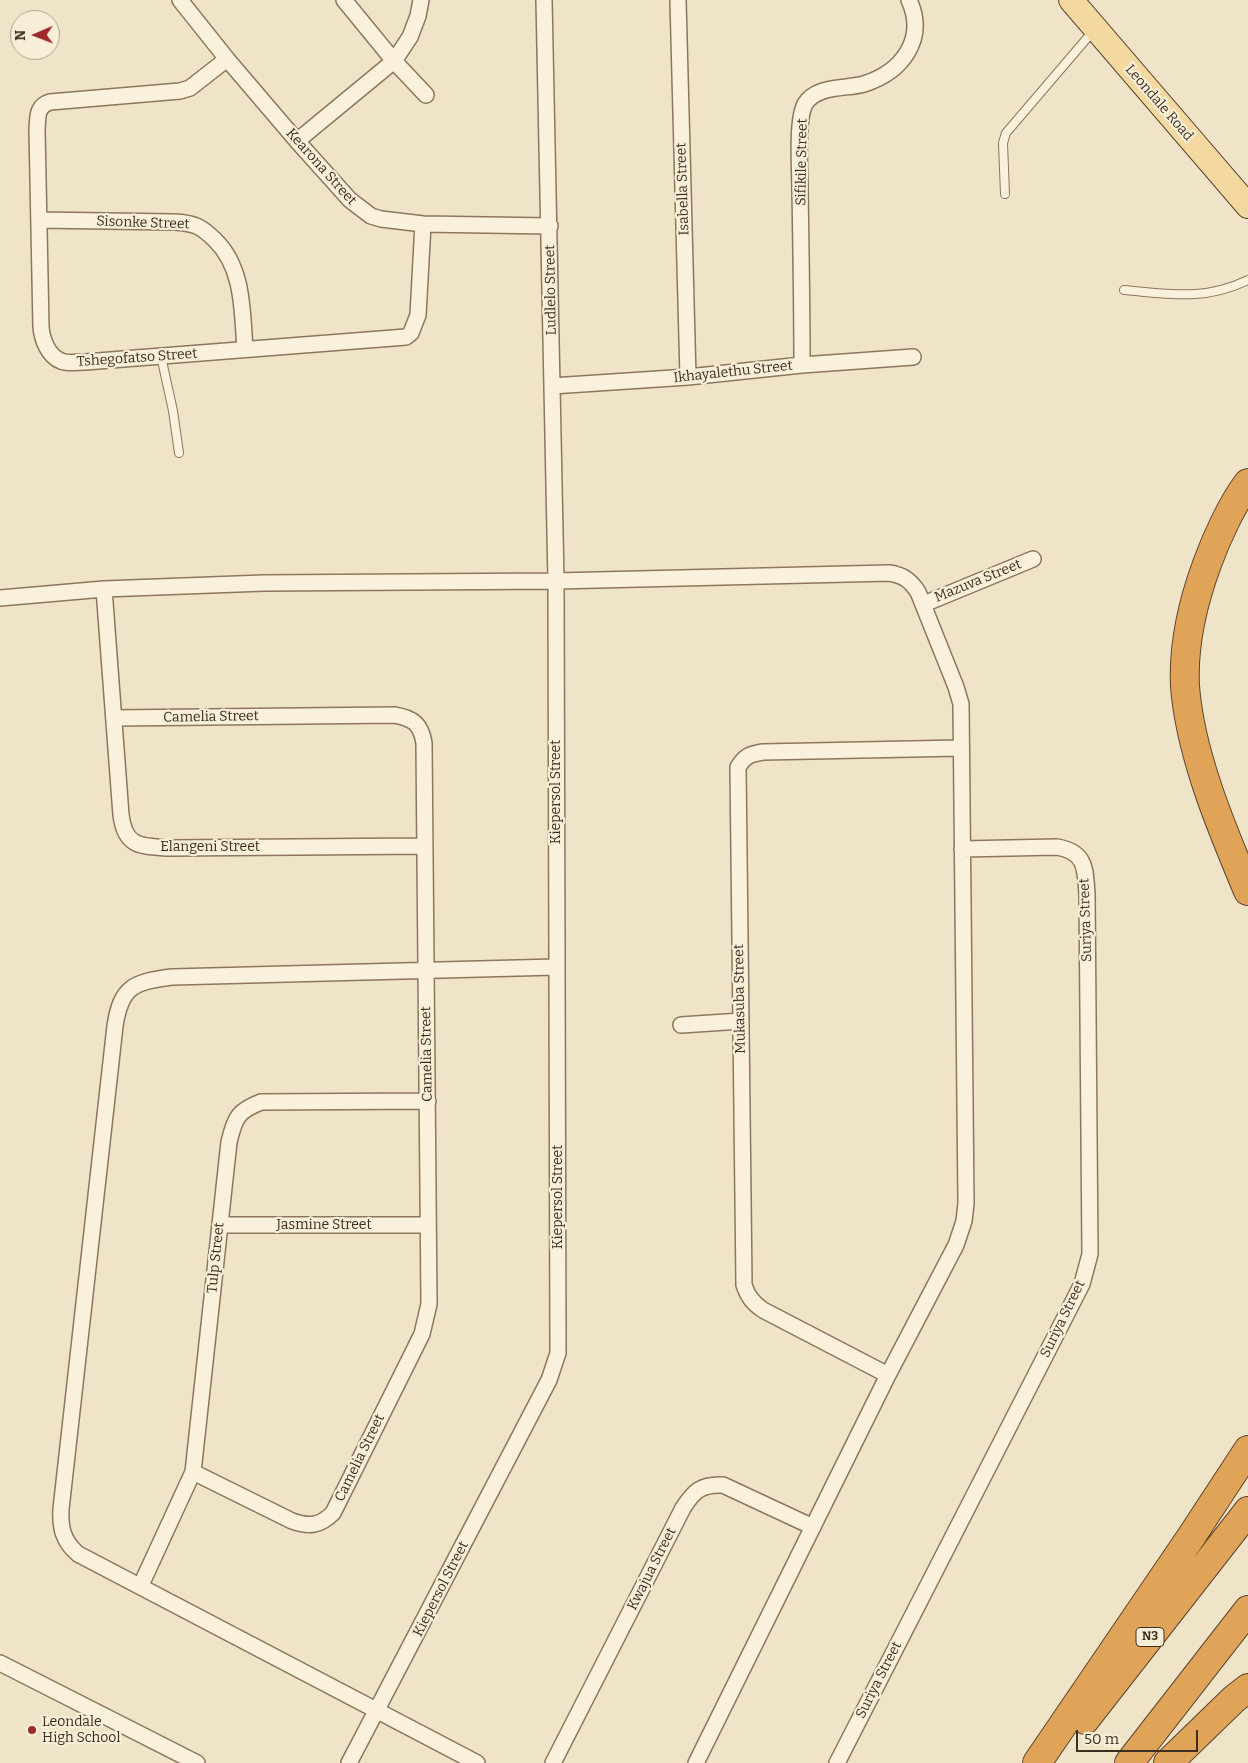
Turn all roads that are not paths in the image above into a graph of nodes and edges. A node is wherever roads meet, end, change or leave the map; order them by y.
1 (180, 0) edge
2 (344, 0) edge
3 (421, 0) edge
4 (544, 0) edge
5 (678, 0) edge
6 (909, 0) edge
7 (1071, 0) edge
8 (1095, 28) junction
9 (227, 59) junction
10 (394, 61) junction
11 (426, 95) dead end
12 (297, 141) junction
13 (1005, 194) dead end
14 (1248, 206) edge
15 (38, 220) junction
16 (423, 224) junction
17 (550, 226) junction
18 (1248, 280) edge
19 (1124, 290) dead end
20 (245, 350) junction
21 (161, 356) junction
22 (913, 357) dead end
23 (802, 365) junction
24 (688, 377) junction
25 (552, 386) junction
26 (179, 453) dead end
27 (1248, 483) edge
28 (1033, 559) dead end
29 (556, 580) junction
30 (104, 589) junction
31 (0, 598) edge
32 (924, 604) junction
33 (114, 718) junction
34 (960, 748) junction
35 (425, 846) junction
36 (962, 849) junction
37 (1248, 891) edge
38 (556, 967) junction
39 (427, 969) junction
40 (741, 1021) junction
41 (681, 1025) dead end
42 (428, 1101) junction
43 (220, 1225) junction
44 (428, 1225) junction
45 (888, 1375) junction
46 (1248, 1450) edge
47 (193, 1472) junction
48 (1248, 1511) edge
49 (812, 1527) junction
50 (141, 1585) junction
51 (1248, 1610) edge
52 (0, 1663) edge
53 (1248, 1688) edge
54 (378, 1711) junction
55 (699, 1762) edge
56 (197, 1763) edge
57 (349, 1763) edge
58 (477, 1763) edge
59 (553, 1763) edge
60 (837, 1763) edge
61 (1036, 1763) edge
62 (1052, 1763) edge
63 (1129, 1763) edge
64 (1168, 1763) edge

1 - 9 street, Kearona Street
2 - 10 street
3 - 10 street
4 - 17 street, Ludlelo Street
5 - 24 street, Isabella Street
6 - 23 street, Sifikile Street
7 - 8 main road, Leondale Road
8 - 13 lane
8 - 14 main road, Leondale Road
9 - 12 street, Kearona Street
9 - 15 street, Tshegofatso Street
10 - 11 street
10 - 12 street
12 - 16 street, Kearona Street
15 - 20 street, Sisonke Street
15 - 21 street, Tshegofatso Street
16 - 17 street, Kearona Street
16 - 20 street, Tshegofatso Street
17 - 25 street, Ludlelo Street
18 - 19 lane
20 - 21 street, Tshegofatso Street
21 - 26 lane
22 - 23 street, Ikhayalethu Street
23 - 24 street, Ikhayalethu Street
24 - 25 street, Ikhayalethu Street
25 - 29 street, Ludlelo Street
27 - 37 highway
28 - 32 street, Mazuva Street
29 - 30 street
29 - 32 street
29 - 38 street, Kiepersol Street
30 - 31 street
30 - 33 street, Elangeni Street
32 - 34 street
33 - 35 street, Elangeni Street
33 - 35 street, Camelia Street
34 - 36 street
34 - 40 street, Mukasuba Street
35 - 39 street, Camelia Street
36 - 45 street
36 - 60 street, Suriya Street
38 - 39 street
38 - 54 street, Kiepersol Street
39 - 42 street, Camelia Street
39 - 50 street
40 - 41 street
40 - 45 street, Mukasuba Street
42 - 43 street, Tulp Street
42 - 44 street, Camelia Street
43 - 44 street, Jasmine Street
43 - 47 street, Tulp Street
44 - 47 street, Camelia Street
45 - 49 street
46 - 61 highway
47 - 50 street, Tulp Street
48 - 62 highway, N3
49 - 55 street
49 - 59 street, Kwajua Street
50 - 54 street
51 - 63 highway
52 - 56 street
53 - 64 highway
54 - 57 street, Kiepersol Street
54 - 58 street

